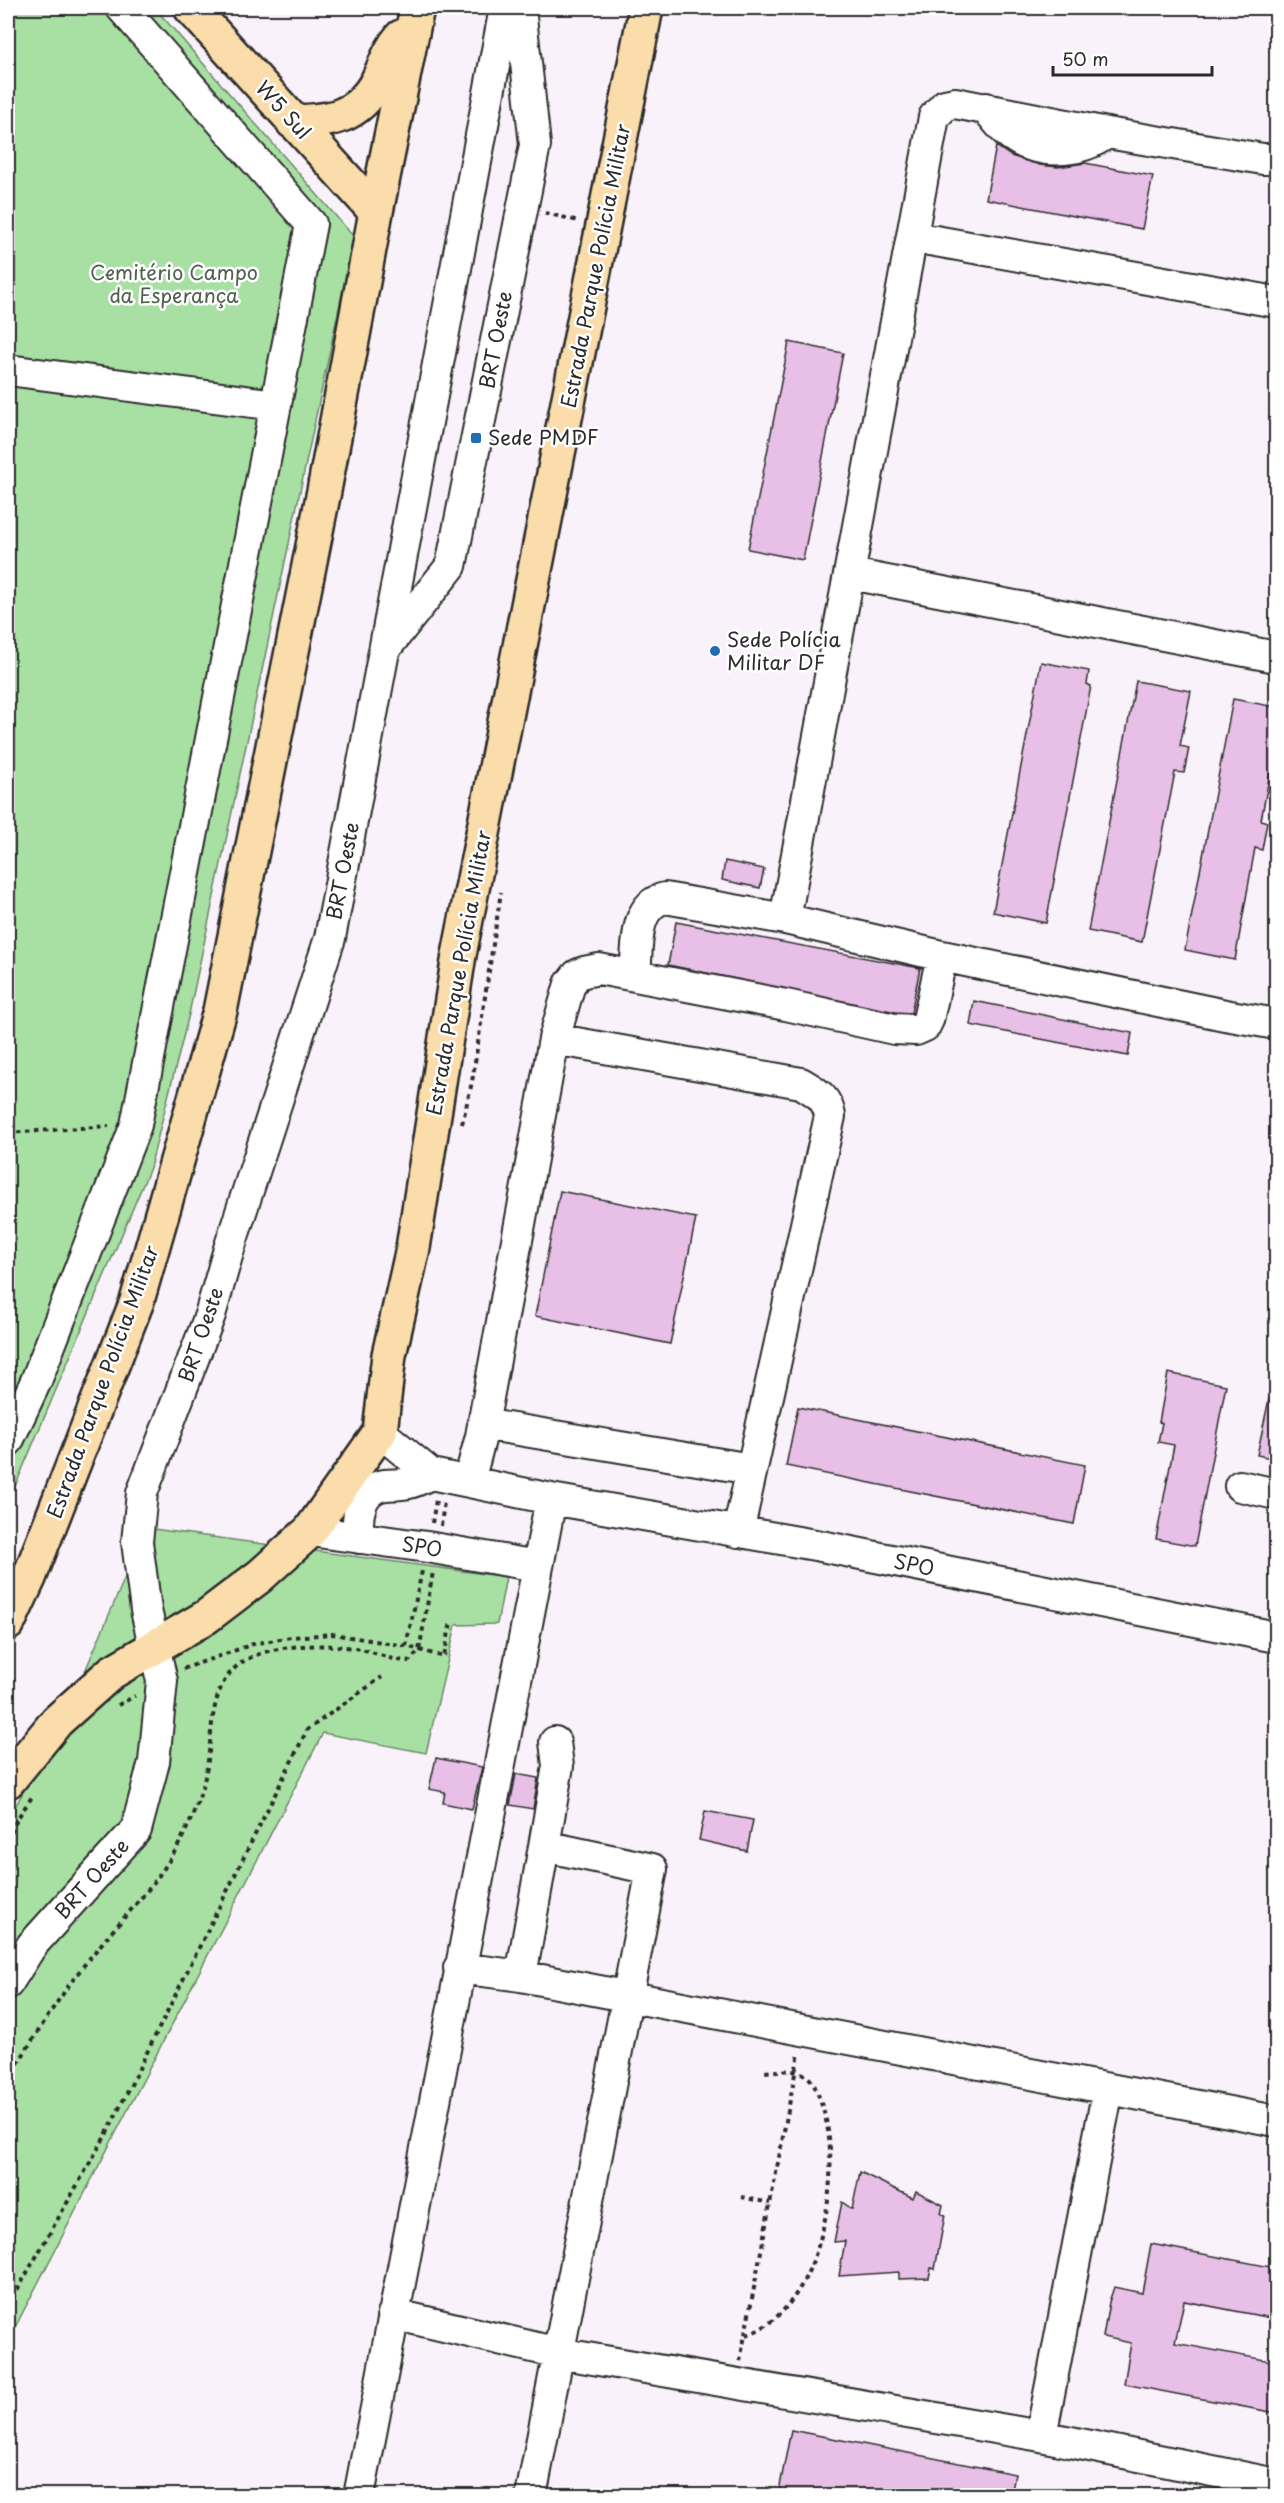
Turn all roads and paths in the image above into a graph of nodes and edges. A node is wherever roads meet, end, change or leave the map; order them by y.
1 (122, 8) edge
2 (191, 8) edge
3 (505, 8) edge
4 (520, 8) edge
5 (629, 8) edge
6 (646, 8) edge
7 (415, 15) edge
8 (293, 122) junction
9 (620, 146) junction
10 (1276, 159) edge
11 (376, 212) junction
12 (913, 237) junction
13 (1276, 302) edge
14 (8, 370) edge
15 (276, 405) junction
16 (851, 574) junction
17 (384, 650) junction
18 (1276, 657) edge
19 (785, 919) junction
20 (942, 956) junction
21 (635, 975) junction
22 (1276, 1024) edge
23 (554, 1039) junction
24 (136, 1125) junction
25 (8, 1133) edge
26 (483, 1424) junction
27 (380, 1432) junction
28 (8, 1441) edge
29 (751, 1469) junction
30 (432, 1474) junction
31 (470, 1481) junction
32 (1240, 1486) dead end
33 (1276, 1494) edge
34 (550, 1500) junction
35 (310, 1531) junction
36 (738, 1532) junction
37 (359, 1538) junction
38 (537, 1566) junction
39 (450, 1622) dead end
40 (8, 1623) edge
41 (1276, 1637) edge
42 (154, 1647) junction
43 (419, 1651) junction
44 (382, 1677) dead end
45 (162, 1681) junction
46 (110, 1708) dead end
47 (555, 1743) dead end
48 (22, 1786) edge
49 (8, 1841) edge
50 (544, 1846) junction
51 (459, 1968) junction
52 (521, 1976) junction
53 (8, 1983) edge
54 (625, 1997) junction
55 (803, 2030) junction
56 (795, 2071) junction
57 (761, 2072) dead end
58 (8, 2079) edge
59 (1108, 2089) junction
60 (1276, 2121) edge
61 (741, 2198) dead end
62 (770, 2203) junction
63 (8, 2306) edge
64 (393, 2314) junction
65 (746, 2335) junction
66 (558, 2353) junction
67 (736, 2382) junction
68 (1041, 2436) junction
69 (1276, 2484) edge
70 (358, 2496) edge
71 (531, 2496) edge

1 - 15 street
2 - 8 main road, W5 Sul
3 - 17 street, BRT Oeste
4 - 17 street, BRT Oeste
5 - 9 main road
6 - 9 main road, Estrada Parque Polícia Militar
7 - 8 main road
7 - 11 main road, Estrada Parque Polícia Militar
8 - 11 main road, W5 Sul
9 - 27 main road, Estrada Parque Polícia Militar
10 - 12 street
11 - 40 main road, Estrada Parque Polícia Militar
12 - 13 street
12 - 16 street
14 - 15 street
15 - 24 street
16 - 18 street
16 - 19 street
17 - 42 street, BRT Oeste
19 - 20 street
19 - 21 street
20 - 21 street
20 - 22 street
21 - 23 street
23 - 26 street
23 - 29 street
24 - 25 path
24 - 28 street
26 - 29 street
26 - 31 street
27 - 30 street, SPO
27 - 35 main road, Estrada Parque Polícia Militar
29 - 36 street
30 - 31 street, SPO
30 - 37 street
31 - 34 street, SPO
32 - 33 street
34 - 36 street, SPO
34 - 38 street
35 - 37 street, SPO
35 - 42 main road, Estrada Parque Polícia Militar
36 - 41 street, SPO
37 - 38 street, SPO
38 - 51 street
39 - 43 path
42 - 45 street, BRT Oeste
42 - 48 main road, Estrada Parque Polícia Militar
43 - 45 path
43 - 58 path
44 - 63 path
45 - 46 path
45 - 53 street, BRT Oeste
47 - 50 street
48 - 49 path
50 - 52 street
50 - 54 street
51 - 52 street
51 - 64 street
52 - 54 street
54 - 55 street
54 - 66 street
55 - 56 path
55 - 59 street
56 - 57 path
56 - 62 path
56 - 65 path
59 - 60 street
59 - 68 street
61 - 62 path
62 - 65 path
64 - 66 street
64 - 70 street
65 - 67 path
66 - 67 street
66 - 71 street
67 - 68 street
68 - 69 street

